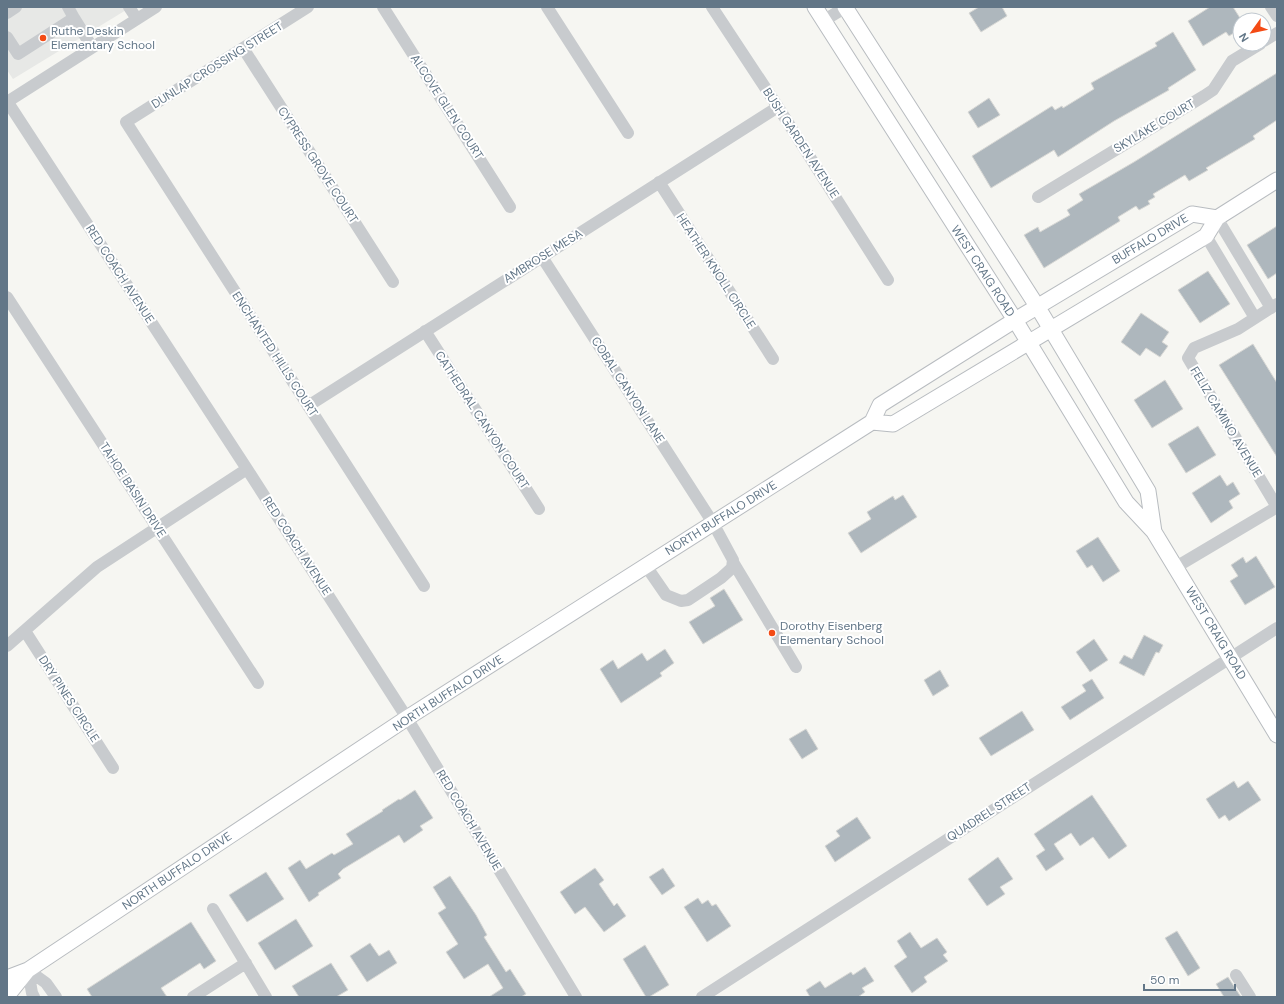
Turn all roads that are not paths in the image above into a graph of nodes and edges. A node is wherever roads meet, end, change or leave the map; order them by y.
1 (16, 7) edge
2 (68, 7) edge
3 (129, 7) edge
4 (156, 7) edge
5 (308, 7) edge
6 (383, 7) edge
7 (547, 7) edge
8 (712, 7) edge
9 (815, 7) edge
10 (845, 7) edge
11 (1271, 7) edge
12 (7, 13) edge
13 (1277, 16) edge
14 (74, 18) junction
15 (137, 19) junction
16 (823, 21) junction
17 (7, 37) edge
18 (92, 47) junction
19 (243, 48) junction
20 (1248, 52) edge
21 (7, 102) edge
22 (778, 106) junction
23 (126, 122) joint
24 (628, 133) dead end
25 (1277, 180) edge
26 (659, 182) junction
27 (1038, 197) dead end
28 (510, 207) dead end
29 (1217, 218) junction
30 (1206, 236) junction
31 (542, 257) junction
32 (1246, 268) junction
33 (1231, 276) junction
34 (888, 280) dead end
35 (393, 282) dead end
36 (7, 297) edge
37 (1037, 306) junction
38 (1274, 306) edge
39 (1255, 318) junction
40 (1015, 320) junction
41 (1050, 329) junction
42 (425, 331) junction
43 (1028, 342) junction
44 (773, 359) dead end
45 (308, 406) junction
46 (872, 422) junction
47 (247, 469) junction
48 (1277, 507) edge
49 (539, 509) dead end
50 (713, 523) junction
51 (158, 528) junction
52 (1154, 532) junction
53 (733, 562) junction
54 (646, 566) junction
55 (1176, 567) junction
56 (424, 586) dead end
57 (1277, 628) edge
58 (25, 631) junction
59 (7, 646) edge
60 (1230, 657) junction
61 (796, 667) dead end
62 (258, 683) dead end
63 (407, 718) junction
64 (1277, 735) edge
65 (113, 768) dead end
66 (213, 909) dead end
67 (246, 963) junction
68 (28, 970) junction
69 (1236, 975) dead end
70 (7, 978) edge
71 (7, 996) edge
72 (34, 997) edge
73 (56, 997) edge
74 (193, 997) edge
75 (266, 997) edge
76 (576, 997) edge
77 (702, 997) edge
78 (1250, 997) edge

1 - 12 street
2 - 14 street
3 - 15 street
4 - 15 street
5 - 19 street, DUNLAP CROSSING STREET
6 - 28 street, ALCOVE GLEN COURT
7 - 24 street
8 - 22 street, BUSH GARDEN AVENUE
9 - 16 main road, WEST CRAIG ROAD
10 - 16 street
10 - 37 main road, WEST CRAIG ROAD
11 - 13 street
14 - 17 street
14 - 18 street
15 - 18 street
16 - 40 main road, WEST CRAIG ROAD
18 - 21 street
19 - 23 street, DUNLAP CROSSING STREET
19 - 35 street, CYPRESS GROVE COURT
20 - 27 street, SKYLAKE COURT
21 - 47 street, RED COACH AVENUE
22 - 26 street, AMBROSE MESA
22 - 34 street, BUSH GARDEN AVENUE
23 - 45 street, ENCHANTED HILLS COURT
25 - 29 main road
26 - 31 street, AMBROSE MESA
26 - 44 street, HEATHER KNOLL CIRCLE
29 - 30 main road
29 - 32 street
29 - 37 main road, BUFFALO DRIVE
30 - 33 street
30 - 41 main road
31 - 42 street, AMBROSE MESA
31 - 50 street, COBAL CANYON LANE
32 - 33 street
32 - 38 street
33 - 39 street
36 - 51 street, TAHOE BASIN DRIVE
37 - 40 main road, BUFFALO DRIVE
37 - 41 main road, WEST CRAIG ROAD
38 - 39 street
39 - 48 street, FELIZ CAMINO AVENUE
40 - 43 main road, WEST CRAIG ROAD
40 - 46 main road
41 - 43 main road
41 - 52 main road, WEST CRAIG ROAD
42 - 45 street, AMBROSE MESA
42 - 49 street, CATHEDRAL CANYON COURT
43 - 46 main road
43 - 52 main road, WEST CRAIG ROAD
45 - 56 street, ENCHANTED HILLS COURT
46 - 50 main road, NORTH BUFFALO DRIVE
47 - 51 street
47 - 63 street, RED COACH AVENUE
48 - 55 street
50 - 53 street, COBAL CANYON LANE
50 - 54 main road, NORTH BUFFALO DRIVE
51 - 58 street
51 - 62 street, TAHOE BASIN DRIVE
52 - 55 main road, WEST CRAIG ROAD
53 - 54 street
53 - 61 street, COBAL CANYON LANE
54 - 63 main road, NORTH BUFFALO DRIVE
55 - 60 main road, WEST CRAIG ROAD
57 - 60 street, QUADREL STREET
58 - 59 street
58 - 65 street, DRY PINES CIRCLE
60 - 64 main road, WEST CRAIG ROAD
60 - 77 street, QUADREL STREET
63 - 68 main road, NORTH BUFFALO DRIVE
63 - 76 street, RED COACH AVENUE
66 - 67 street
67 - 74 street
67 - 75 street
68 - 70 main road, NORTH BUFFALO DRIVE
68 - 71 main road, NORTH BUFFALO DRIVE
68 - 72 street
68 - 73 street
69 - 78 street

